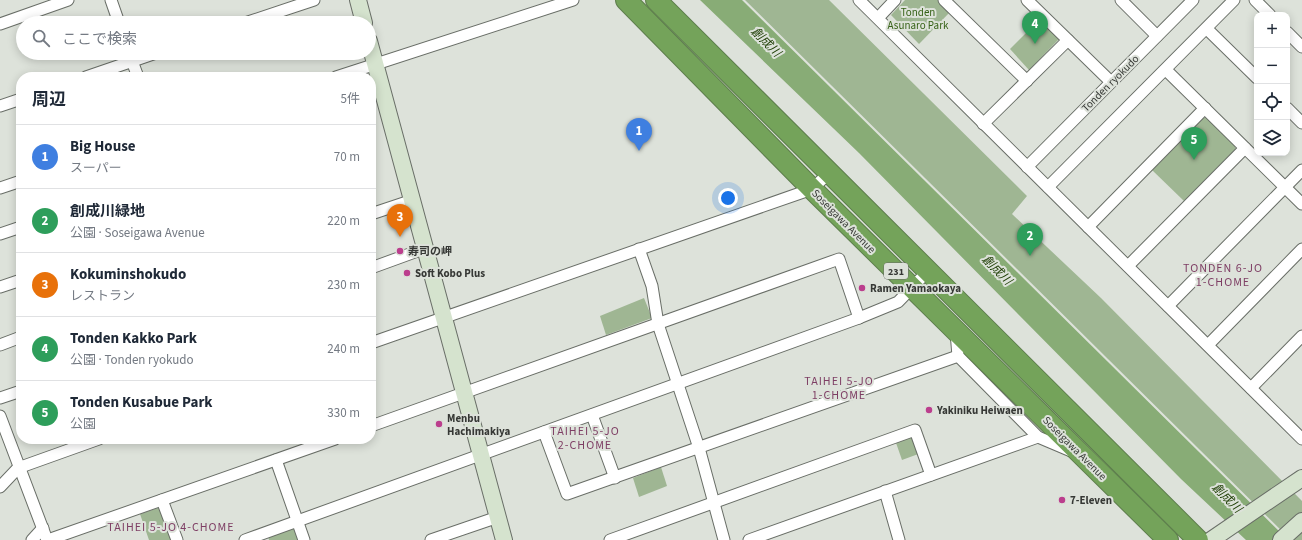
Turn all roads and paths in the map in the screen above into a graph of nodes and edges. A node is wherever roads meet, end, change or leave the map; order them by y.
1 (68, 0) edge
2 (111, 0) edge
3 (314, 0) edge
4 (358, 0) edge
5 (573, 0) edge
6 (626, 0) edge
7 (656, 0) edge
8 (859, 0) edge
9 (895, 0) edge
10 (944, 0) edge
11 (1027, 0) edge
12 (1121, 0) edge
13 (1192, 0) edge
14 (1234, 0) edge
15 (1255, 0) edge
16 (1267, 12) edge
17 (23, 16) edge
18 (117, 16) edge
19 (267, 16) edge
20 (362, 16) edge
21 (16, 18) edge
22 (878, 18) junction
23 (0, 24) edge
24 (1207, 28) junction
25 (1290, 35) edge
26 (1157, 36) junction
27 (1068, 40) junction
28 (1302, 47) edge
29 (124, 60) edge
30 (132, 60) edge
31 (375, 60) edge
32 (376, 64) junction
33 (1166, 70) junction
34 (97, 72) edge
35 (136, 72) edge
36 (351, 72) edge
37 (1254, 75) edge
38 (1027, 80) junction
39 (1112, 82) junction
40 (16, 101) edge
41 (0, 106) edge
42 (1205, 108) junction
43 (1290, 111) edge
44 (1302, 122) edge
45 (983, 124) junction
46 (1245, 148) junction
47 (1027, 167) junction
48 (1302, 170) edge
49 (829, 173) junction
50 (16, 183) edge
51 (1048, 187) junction
52 (1285, 187) junction
53 (0, 188) edge
54 (812, 189) junction
55 (413, 200) junction
56 (1302, 204) edge
57 (376, 212) edge
58 (1088, 227) junction
59 (16, 229) edge
60 (0, 234) edge
61 (426, 248) junction
62 (639, 249) junction
63 (1302, 249) edge
64 (376, 266) edge
65 (1128, 266) junction
66 (928, 271) junction
67 (16, 282) edge
68 (0, 287) edge
69 (912, 288) junction
70 (1168, 306) junction
71 (444, 317) junction
72 (859, 318) junction
73 (658, 324) junction
74 (956, 331) junction
75 (1302, 336) edge
76 (16, 339) edge
77 (376, 341) edge
78 (0, 345) edge
79 (1208, 345) junction
80 (958, 356) junction
81 (678, 384) junction
82 (1251, 388) junction
83 (16, 392) edge
84 (464, 392) junction
85 (0, 398) edge
86 (592, 415) junction
87 (0, 416) edge
88 (376, 424) edge
89 (544, 432) junction
90 (1038, 436) junction
91 (1302, 439) edge
92 (85, 444) edge
93 (322, 444) edge
94 (699, 448) junction
95 (480, 455) junction
96 (1082, 456) junction
97 (276, 460) junction
98 (18, 468) junction
99 (931, 475) junction
100 (614, 478) junction
101 (1302, 478) edge
102 (0, 487) edge
103 (885, 491) junction
104 (162, 500) junction
105 (713, 502) junction
106 (498, 516) junction
107 (298, 521) junction
108 (1297, 525) edge
109 (43, 528) junction
110 (32, 540) edge
111 (47, 540) edge
112 (177, 540) edge
113 (245, 540) edge
114 (304, 540) edge
115 (431, 540) edge
116 (504, 540) edge
117 (610, 540) edge
118 (724, 540) edge
119 (749, 540) edge
120 (899, 540) edge
121 (1168, 540) edge
122 (1198, 540) edge
123 (1212, 540) edge
124 (1281, 540) edge

1 - 17 street
2 - 18 street
3 - 19 street
4 - 20 street
5 - 32 street
6 - 54 highway, Soseigawa Avenue / 231
7 - 49 highway, Soseigawa Avenue / 231
8 - 22 street
9 - 22 street
10 - 38 street
11 - 27 street
12 - 26 street
13 - 26 street, Tonden ryokudo
14 - 24 street
15 - 16 street
21 - 23 street
22 - 45 street
24 - 33 street
24 - 37 street
25 - 28 street
26 - 39 street, Tonden ryokudo
27 - 38 street
27 - 39 street
29 - 34 street
30 - 35 street
31 - 32 street
32 - 36 street
32 - 55 street
33 - 42 street
33 - 51 street
38 - 45 street
39 - 47 street, Tonden ryokudo
40 - 41 street
42 - 46 street
42 - 58 street
43 - 44 street
45 - 47 street
46 - 52 street
46 - 65 street
47 - 51 street
48 - 52 street
49 - 54 street
49 - 66 highway, Soseigawa Avenue / 231
50 - 53 street
51 - 58 street
52 - 56 street
52 - 70 street
54 - 62 street
54 - 69 highway, Soseigawa Avenue / 231
55 - 57 street
55 - 61 street
58 - 65 street
59 - 60 street
61 - 64 street
61 - 71 street
62 - 71 street
62 - 73 street
63 - 79 street
65 - 70 street
66 - 69 street
66 - 122 highway, Soseigawa Avenue / 231
67 - 68 street
69 - 72 street
69 - 74 highway, Soseigawa Avenue / 231
70 - 79 street
71 - 77 street
71 - 84 street
72 - 73 street
72 - 81 street
73 - 81 street
73 - 84 street
74 - 80 street
74 - 96 highway, Soseigawa Avenue / 231
75 - 82 street
76 - 78 street
79 - 82 street
80 - 90 street
80 - 94 street
81 - 86 street
81 - 94 street
82 - 91 street
83 - 85 street
84 - 88 street
84 - 95 street
86 - 89 street
86 - 100 street
87 - 98 street
89 - 95 street
89 - 100 street
90 - 96 street
90 - 99 street
92 - 98 street
93 - 97 street
94 - 100 street
94 - 105 street
95 - 106 street
95 - 107 street
96 - 121 highway, Soseigawa Avenue / 231
97 - 104 street
97 - 107 street
98 - 102 street
98 - 109 street
99 - 103 street
99 - 105 street
101 - 123 street
103 - 119 street
103 - 120 street
104 - 111 street
104 - 112 street
105 - 117 street
105 - 118 street
106 - 115 street
106 - 116 street
107 - 113 street
107 - 114 street
108 - 124 street
109 - 110 street
109 - 111 street

